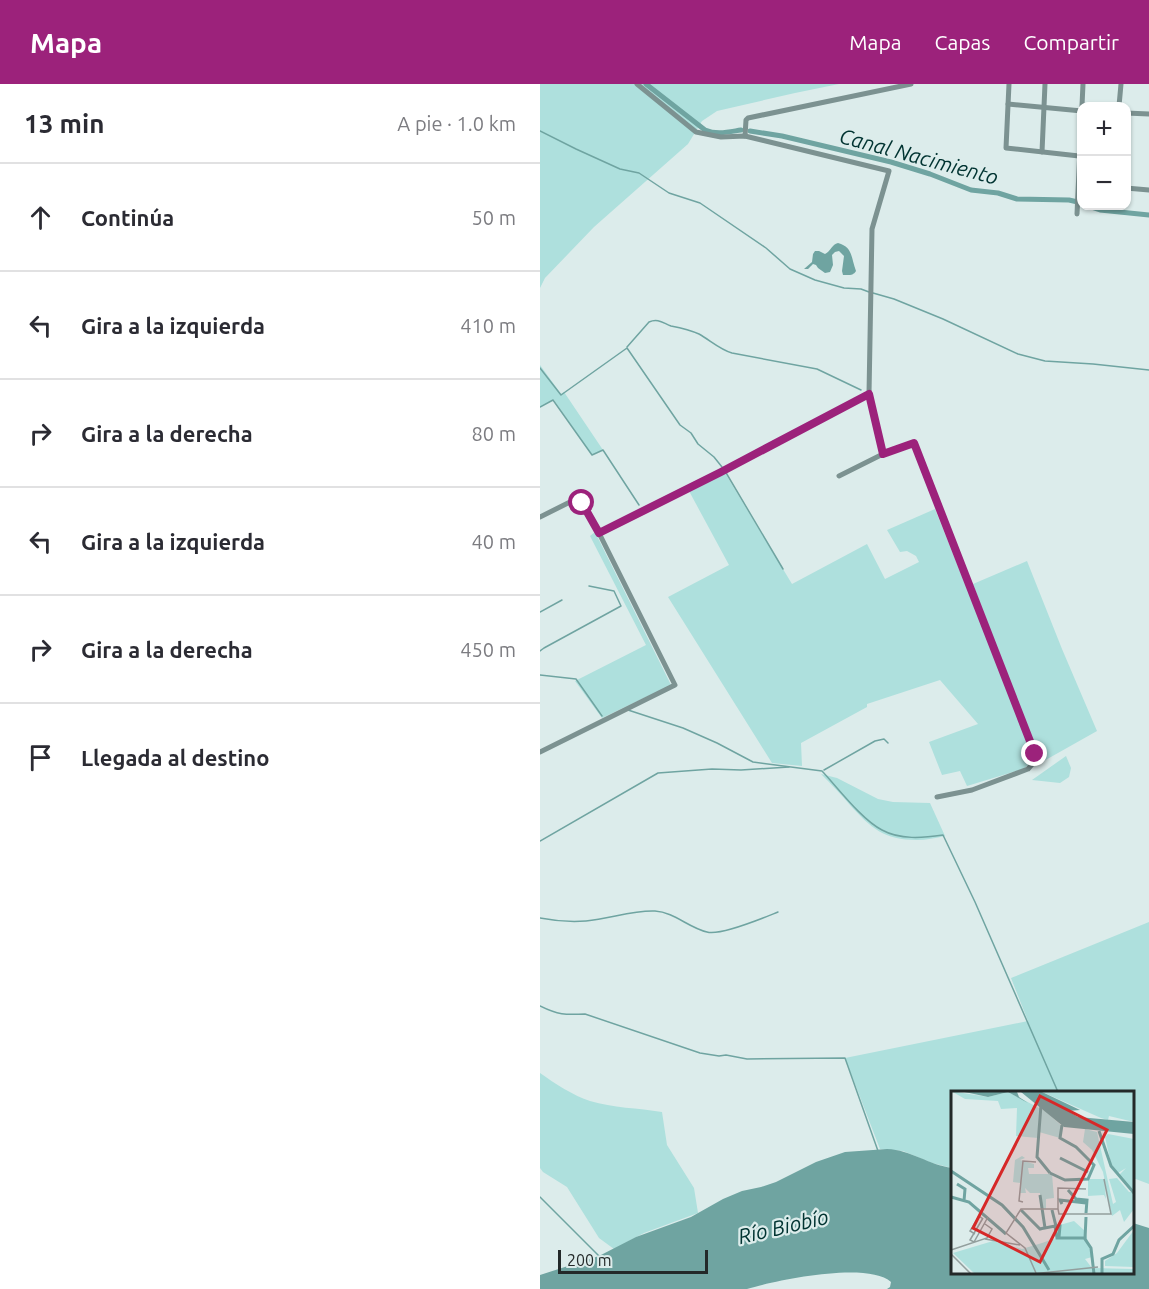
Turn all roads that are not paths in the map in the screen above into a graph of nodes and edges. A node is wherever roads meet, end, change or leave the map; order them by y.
1 (637, 84) edge
2 (911, 84) edge
3 (1009, 84) edge
4 (1045, 84) edge
5 (1083, 84) edge
6 (1121, 84) edge
7 (1082, 102) edge
8 (1119, 102) edge
9 (1008, 104) junction
10 (1044, 108) junction
11 (1077, 111) edge
12 (1131, 113) edge
13 (1149, 114) edge
14 (745, 136) junction
15 (1042, 152) junction
16 (1077, 156) edge
17 (1131, 188) edge
18 (1149, 190) edge
19 (1077, 210) edge
20 (1077, 214) dead end
21 (869, 394) junction
22 (883, 454) junction
23 (839, 476) dead end
24 (540, 517) edge
25 (599, 533) junction
26 (540, 752) edge
27 (937, 797) dead end

1 - 14 street
2 - 14 street
3 - 9 street
4 - 10 street
5 - 7 street
6 - 8 street
9 - 10 street
9 - 15 street
10 - 11 street
10 - 15 street
12 - 13 street
14 - 21 street
15 - 16 street
17 - 18 street
19 - 20 street
21 - 22 street
21 - 25 street
22 - 23 street
22 - 27 street
24 - 25 street
25 - 26 street

